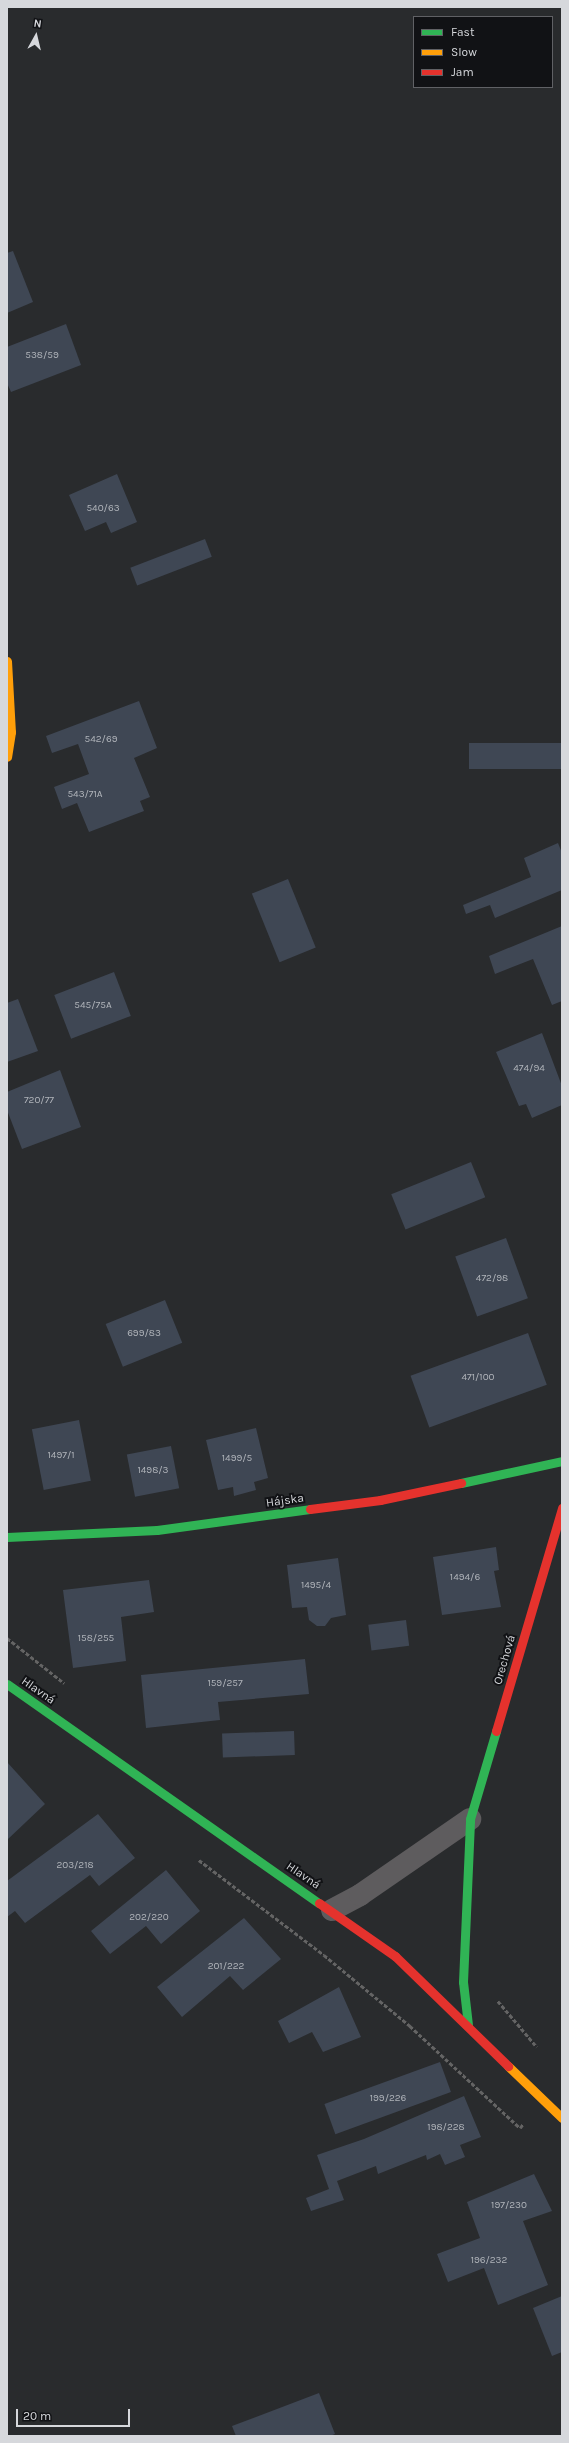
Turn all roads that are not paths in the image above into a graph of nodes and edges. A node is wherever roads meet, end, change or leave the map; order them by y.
1 (7, 661) edge
2 (7, 757) edge
3 (562, 1461) edge
4 (562, 1508) edge
5 (7, 1537) edge
6 (7, 1684) edge
7 (470, 1819) junction
8 (332, 1910) junction
9 (468, 2025) junction
10 (562, 2118) edge

1 - 2 street
3 - 5 street, Hájska
4 - 7 street, Orechová
6 - 8 street, Hlavná
7 - 8 street
7 - 9 street, Orechová
8 - 9 street, Hlavná
9 - 10 street, Hlavná

